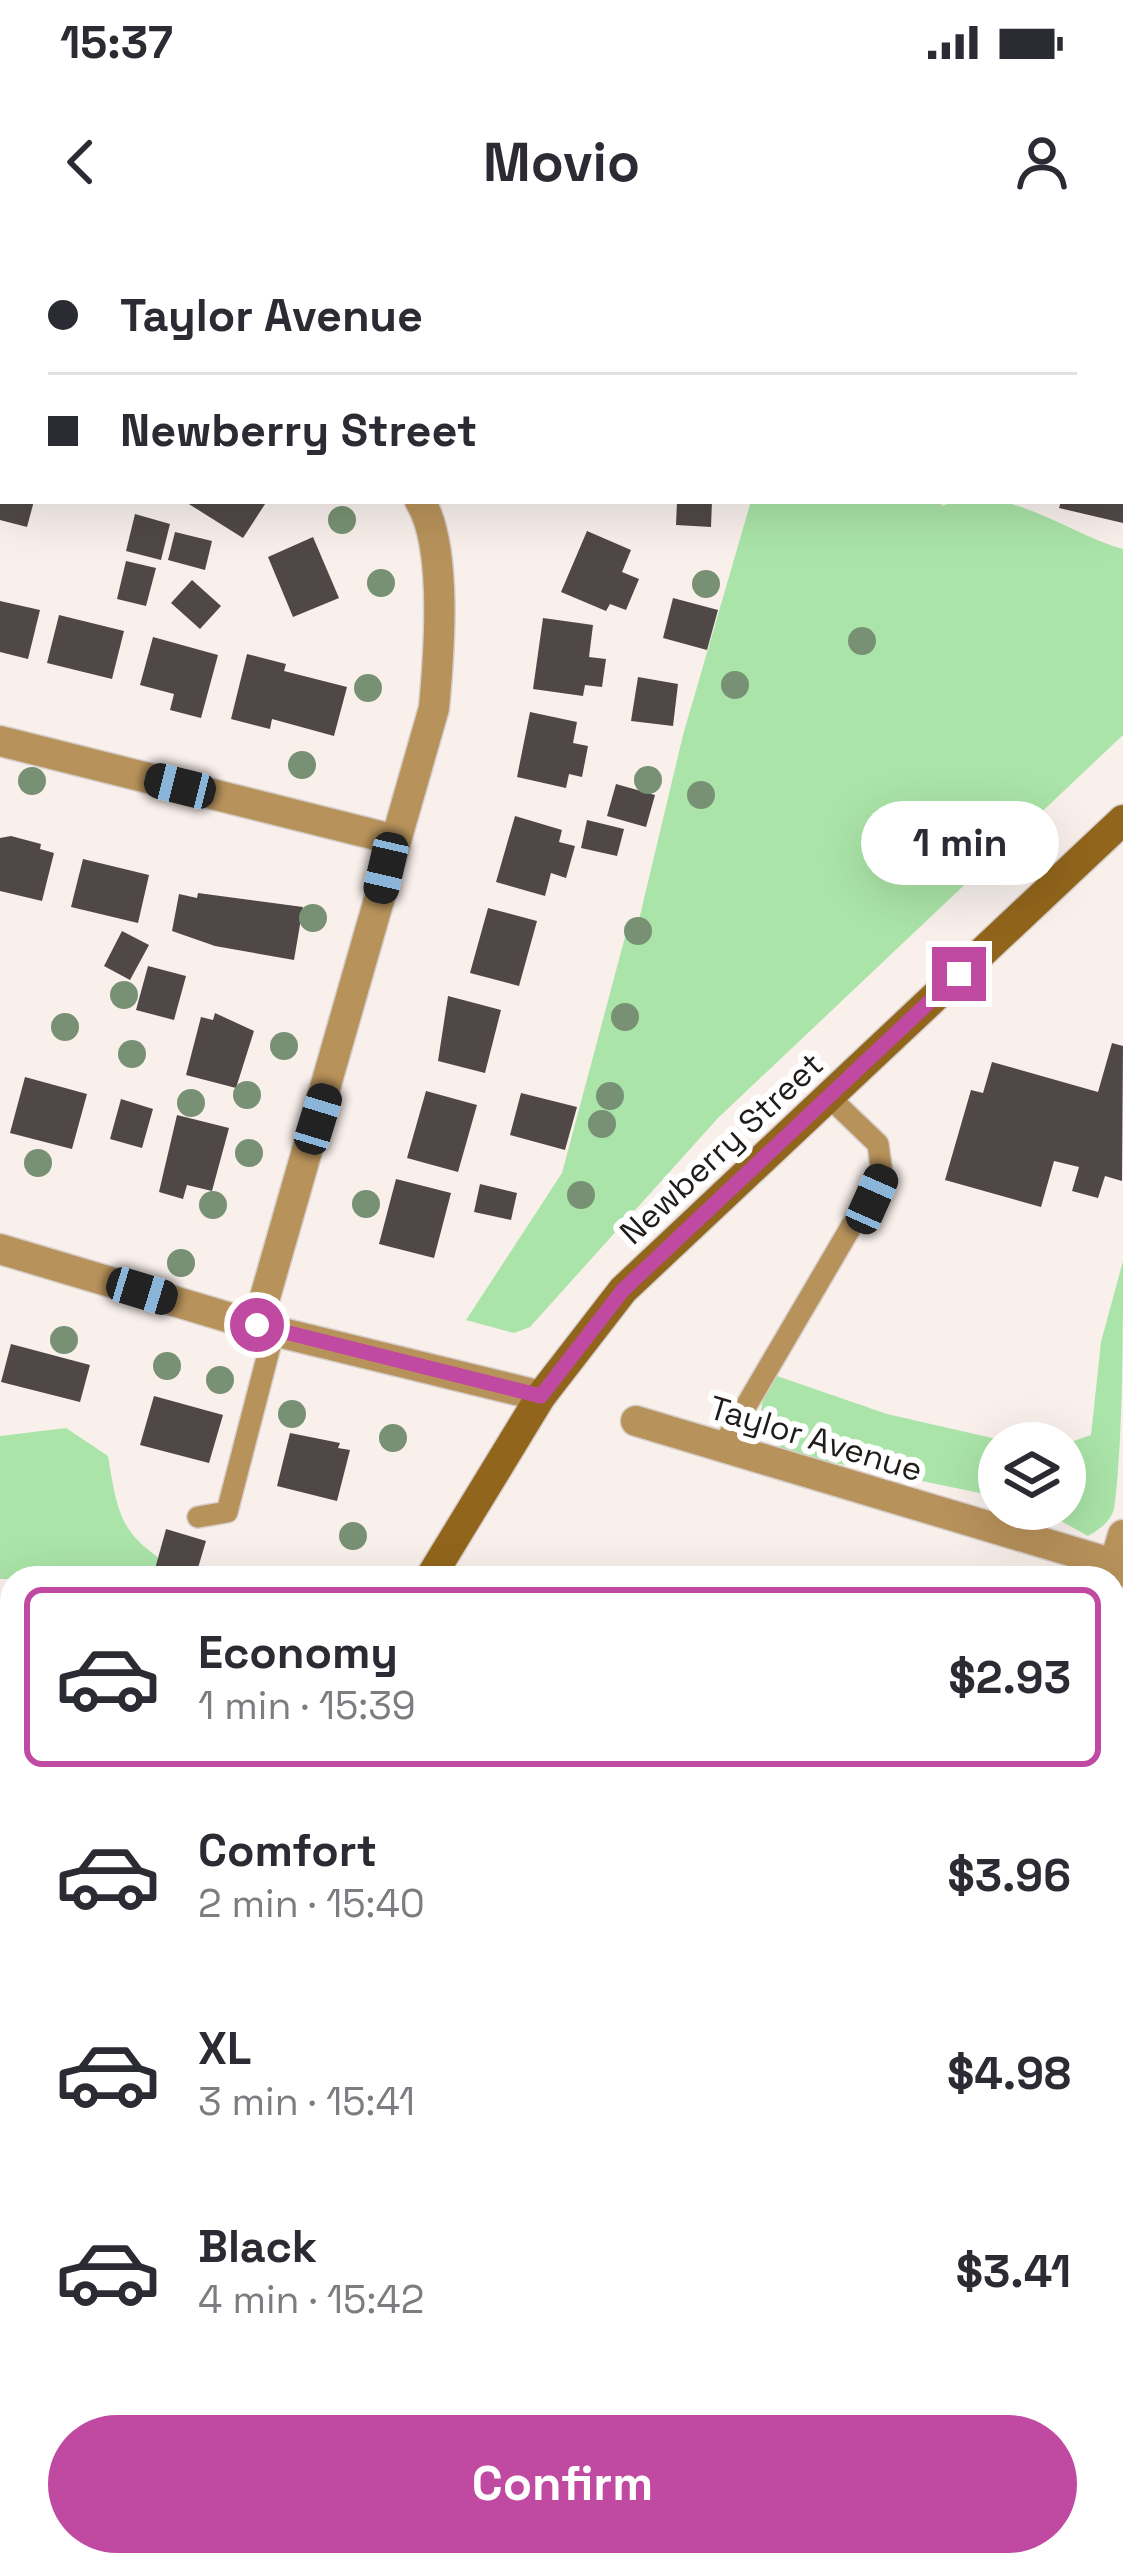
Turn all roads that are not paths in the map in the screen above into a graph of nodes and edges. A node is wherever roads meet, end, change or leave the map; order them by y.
1 (422, 504) edge
2 (0, 741) edge
3 (1123, 820) edge
4 (392, 839) junction
5 (827, 1095) junction
6 (0, 1249) edge
7 (266, 1328) junction
8 (541, 1396) junction
9 (636, 1421) dead end
10 (722, 1447) junction
11 (197, 1517) dead end
12 (1116, 1559) edge
13 (437, 1566) edge

1 - 4 street
2 - 4 street
3 - 5 street, Newberry Street
4 - 7 street
5 - 8 street, Newberry Street
5 - 10 lane
6 - 7 street
7 - 8 street
7 - 11 lane
8 - 13 street, Newberry Street
9 - 10 street, Taylor Avenue
10 - 12 street, Taylor Avenue

